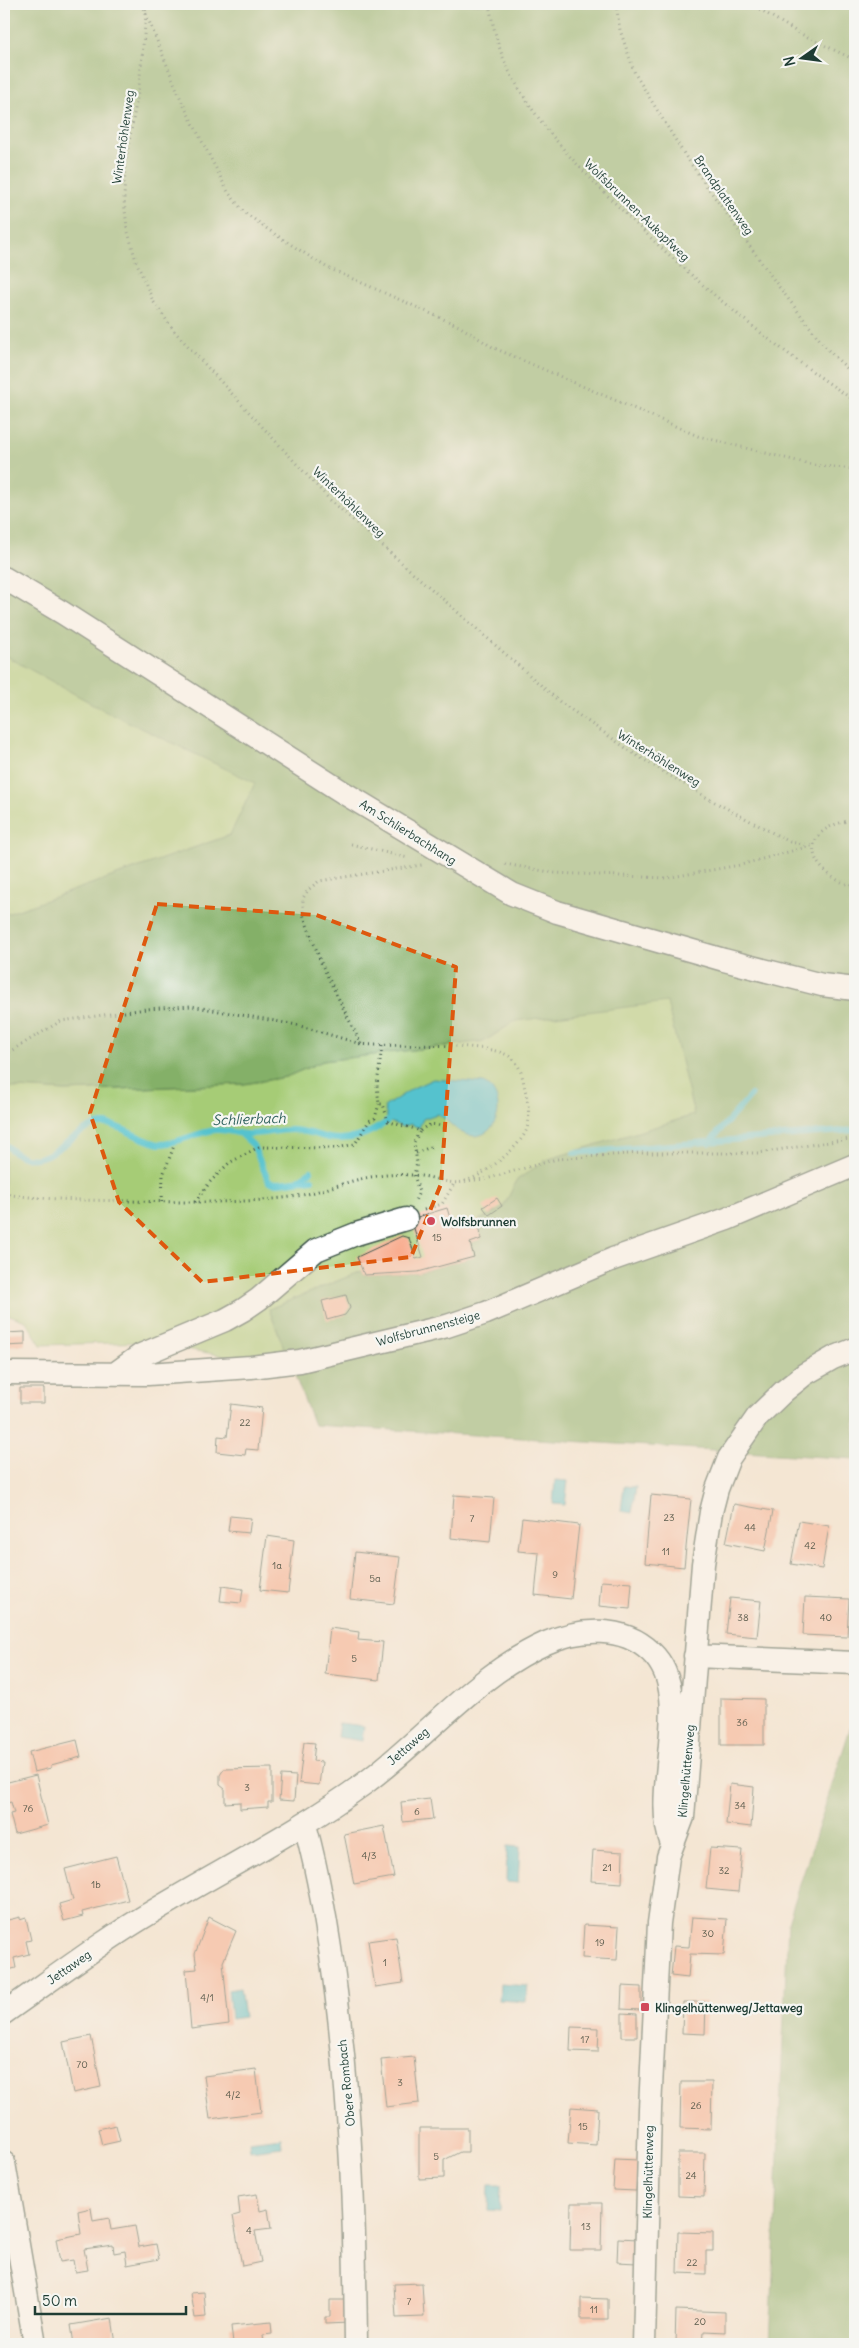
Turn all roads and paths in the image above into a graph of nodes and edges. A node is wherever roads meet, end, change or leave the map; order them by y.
1 (142, 4) edge
2 (147, 4) edge
3 (489, 4) edge
4 (616, 4) edge
5 (751, 4) edge
6 (146, 18) junction
7 (855, 60) edge
8 (855, 376) edge
9 (855, 401) edge
10 (855, 469) edge
11 (4, 578) edge
12 (855, 820) edge
13 (352, 844) dead end
14 (814, 845) junction
15 (413, 859) dead end
16 (422, 861) dead end
17 (499, 863) dead end
18 (855, 887) edge
19 (855, 989) edge
20 (361, 1044) junction
21 (382, 1046) junction
22 (4, 1054) edge
23 (381, 1104) junction
24 (445, 1128) dead end
25 (420, 1131) junction
26 (855, 1138) edge
27 (174, 1146) dead end
28 (433, 1146) dead end
29 (416, 1153) junction
30 (855, 1165) edge
31 (414, 1175) junction
32 (455, 1182) junction
33 (464, 1182) junction
34 (419, 1192) dead end
35 (4, 1194) edge
36 (162, 1202) junction
37 (194, 1202) junction
38 (411, 1216) joint
39 (855, 1349) edge
40 (4, 1373) edge
41 (116, 1373) junction
42 (695, 1656) junction
43 (855, 1663) edge
44 (305, 1825) junction
45 (672, 1844) junction
46 (4, 2013) edge
47 (4, 2163) edge
48 (35, 2344) edge
49 (356, 2344) edge
50 (644, 2344) edge

1 - 6 path
2 - 6 path, Winterhöhlenweg
3 - 9 path, Wolfsbrunnen-Aukopfweg
4 - 8 path, Brandplattenweg
5 - 7 path
6 - 10 path
6 - 14 path, Winterhöhlenweg
11 - 19 street, Am Schlierbachhang
12 - 14 path
13 - 15 path
14 - 17 path
14 - 18 path
16 - 20 path
20 - 21 path
20 - 22 path
21 - 23 path
21 - 33 path
23 - 25 path
23 - 37 path
24 - 25 path
25 - 29 path
26 - 33 path
27 - 36 path
28 - 29 path
29 - 31 path
30 - 41 street, Wolfsbrunnensteige
31 - 32 path
31 - 34 path
31 - 37 path
32 - 33 path
32 - 38 path
35 - 36 path
36 - 37 path
38 - 41 street
39 - 42 street, Klingelhüttenweg
40 - 41 street, Wolfsbrunnensteige
42 - 43 street
42 - 45 street, Klingelhüttenweg
44 - 45 street, Jettaweg
44 - 46 street, Jettaweg
44 - 49 street, Obere Rombach
45 - 50 street, Klingelhüttenweg
47 - 48 street

